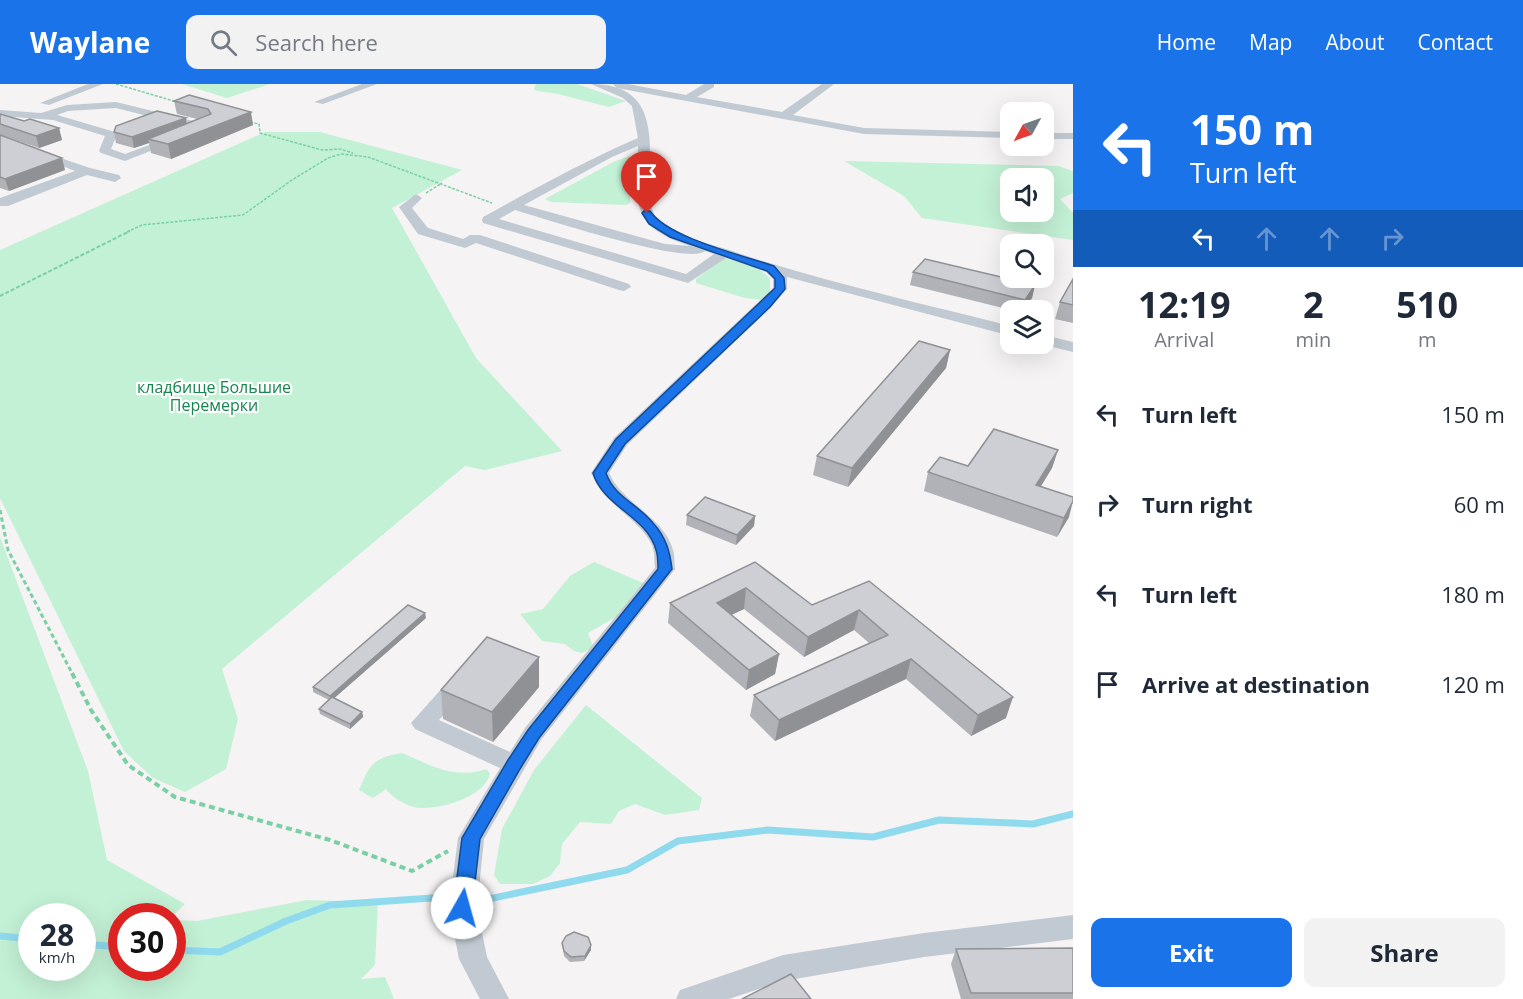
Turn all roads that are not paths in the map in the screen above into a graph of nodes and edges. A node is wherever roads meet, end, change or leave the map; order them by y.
1 (98, 84) edge
2 (372, 84) edge
3 (596, 84) edge
4 (830, 84) edge
5 (712, 85) edge
6 (615, 86) edge
7 (686, 99) junction
8 (318, 102) dead end
9 (1, 113) edge
10 (42, 116) junction
11 (784, 116) junction
12 (1000, 135) edge
13 (1054, 136) edge
14 (1073, 136) edge
15 (644, 140) junction
16 (32, 151) edge
17 (86, 171) junction
18 (115, 178) dead end
19 (416, 198) dead end
20 (0, 202) edge
21 (513, 206) junction
22 (724, 253) junction
23 (771, 268) junction
24 (624, 286) dead end
25 (1000, 328) edge
26 (1054, 342) edge
27 (1073, 347) edge
28 (475, 665) edge
29 (514, 764) junction
30 (1073, 927) edge
31 (495, 999) edge
32 (690, 999) edge

1 - 9 street
2 - 8 street
3 - 6 street
4 - 11 street
5 - 7 street
6 - 7 street
6 - 15 street
7 - 11 street
9 - 10 street
10 - 10 street
11 - 12 street
13 - 14 street
15 - 21 street
15 - 22 street
16 - 17 street
17 - 18 street
17 - 20 street
19 - 24 street
21 - 22 street
21 - 22 street
22 - 23 street
23 - 25 street
23 - 29 street
26 - 27 street
28 - 29 street
29 - 31 street
30 - 32 street

